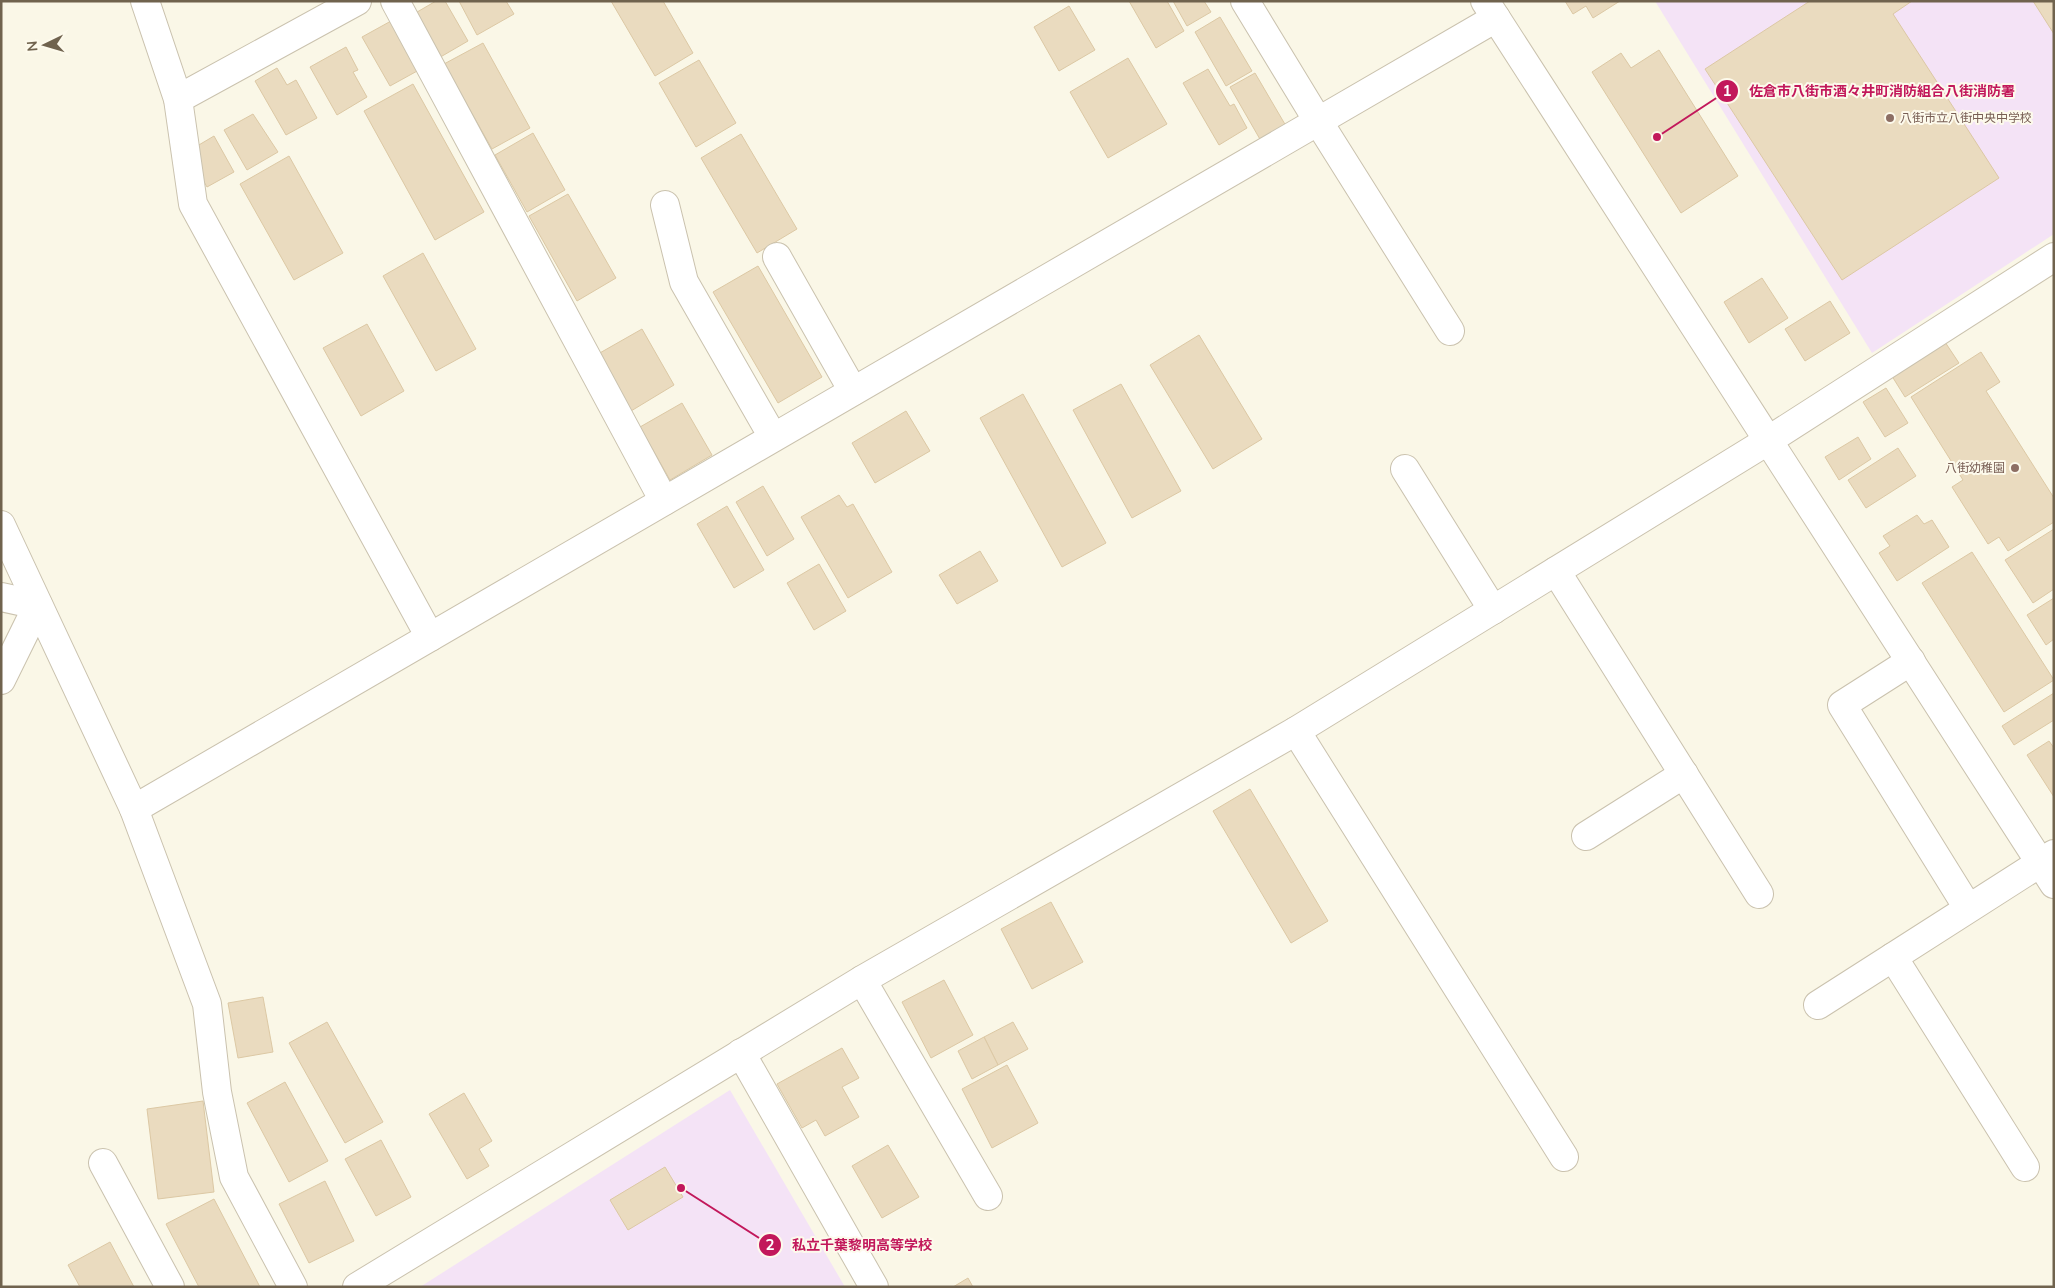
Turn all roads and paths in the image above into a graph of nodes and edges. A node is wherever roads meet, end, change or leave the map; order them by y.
1 (145, 1) edge
2 (357, 1) edge
3 (395, 1) edge
4 (1245, 1) edge
5 (1490, 10) edge
6 (178, 99) junction
7 (1318, 121) junction
8 (665, 205) dead end
9 (778, 257) dead end
10 (2054, 257) edge
11 (1450, 331) dead end
12 (853, 391) junction
13 (773, 437) junction
14 (1769, 440) junction
15 (1405, 469) dead end
16 (664, 501) junction
17 (1, 525) edge
18 (1556, 571) junction
19 (1, 597) edge
20 (38, 605) junction
21 (1493, 610) junction
22 (430, 637) junction
23 (1911, 661) junction
24 (1, 680) edge
25 (1296, 731) junction
26 (1684, 774) junction
27 (134, 809) junction
28 (1586, 836) dead end
29 (2049, 867) edge
30 (1759, 894) dead end
31 (1968, 908) junction
32 (1893, 957) junction
33 (862, 980) junction
34 (1818, 1005) dead end
35 (741, 1052) junction
36 (1564, 1157) dead end
37 (103, 1163) dead end
38 (2025, 1166) dead end
39 (988, 1196) dead end
40 (170, 1287) edge
41 (293, 1287) edge
42 (357, 1287) edge
43 (874, 1287) edge

1 - 6 street
2 - 6 street
3 - 16 street
4 - 7 street
5 - 7 street
5 - 14 street
6 - 22 street
7 - 11 street
7 - 12 street
8 - 13 street
9 - 12 street
10 - 14 street
12 - 13 street
13 - 16 street
14 - 18 street
14 - 23 street
15 - 21 street
16 - 22 street
17 - 20 street
18 - 21 street
18 - 26 street
19 - 20 street
20 - 24 street
20 - 27 street
21 - 25 street
22 - 27 street
23 - 29 street
23 - 31 street
25 - 33 street
25 - 36 street
26 - 28 street
26 - 30 street
27 - 41 street
29 - 31 street
31 - 32 street
32 - 34 street
32 - 38 street
33 - 35 street
33 - 39 street
35 - 42 street
35 - 43 street
37 - 40 street

